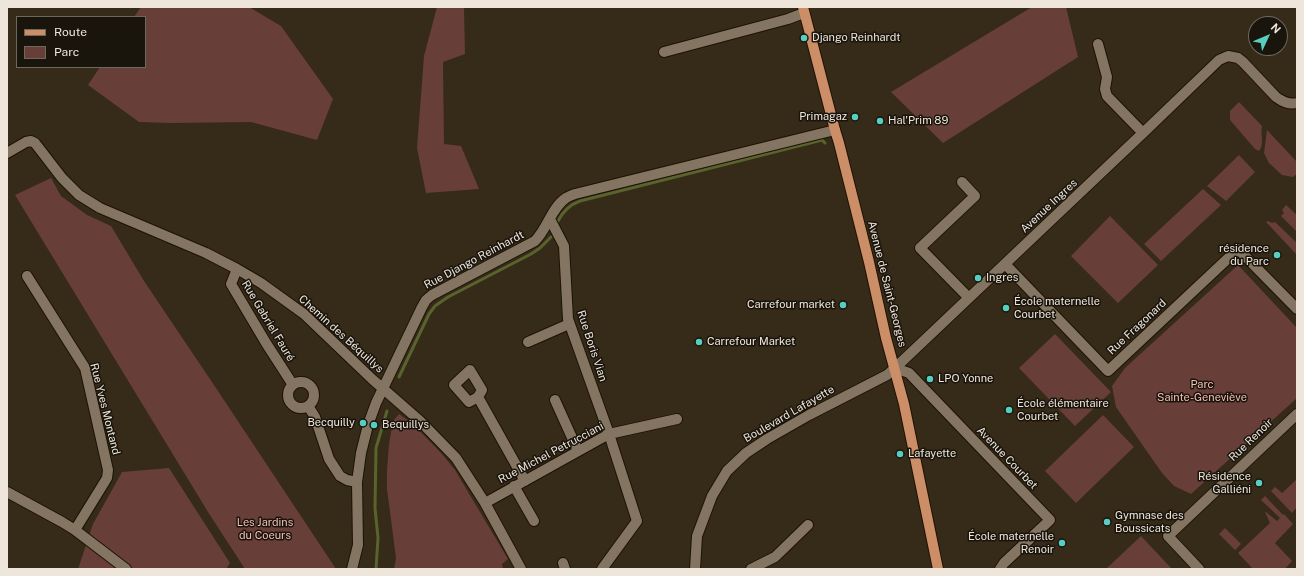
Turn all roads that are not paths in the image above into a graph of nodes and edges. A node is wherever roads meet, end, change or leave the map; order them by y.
1 (804, 10) edge
2 (1098, 44) dead end
3 (664, 52) dead end
4 (1297, 103) edge
5 (834, 130) junction
6 (1143, 134) junction
7 (7, 153) edge
8 (962, 182) dead end
9 (550, 219) junction
10 (1004, 264) junction
11 (237, 269) junction
12 (27, 276) dead end
13 (969, 298) junction
14 (1297, 309) edge
15 (569, 324) junction
16 (528, 342) dead end
17 (895, 368) junction
18 (293, 385) junction
19 (383, 389) junction
20 (478, 397) dead end
21 (555, 400) dead end
22 (308, 406) junction
23 (1297, 414) edge
24 (677, 420) dead end
25 (609, 434) junction
26 (578, 451) junction
27 (525, 481) junction
28 (357, 482) junction
29 (514, 486) junction
30 (7, 492) edge
31 (485, 503) junction
32 (534, 521) dead end
33 (808, 525) dead end
34 (75, 530) junction
35 (126, 569) edge
36 (352, 569) edge
37 (520, 569) edge
38 (602, 569) edge
39 (695, 569) edge
40 (751, 569) edge
41 (938, 569) edge
42 (1000, 569) edge
43 (1199, 569) edge

1 - 3 street
1 - 5 main road, Avenue de Saint-Georges
2 - 6 street
4 - 6 street, Avenue Ingres
5 - 9 street, Rue Django Reinhardt
5 - 17 main road, Avenue de Saint-Georges
6 - 10 street, Avenue Ingres
7 - 11 street, Chemin des Béquillys
8 - 13 street
9 - 15 street, Rue Boris Vian
9 - 19 street, Rue Django Reinhardt
10 - 13 street, Avenue Ingres
10 - 14 street, Rue Fragonard
11 - 18 street, Rue Gabriel Fauré
11 - 19 street, Chemin des Béquillys
12 - 34 street, Rue Yves Montand
13 - 17 street, Avenue Ingres
15 - 16 street
15 - 25 street, Rue Boris Vian
17 - 39 street, Boulevard Lafayette
17 - 41 main road, Avenue de Saint-Georges
17 - 42 street, Avenue Courbet
18 - 22 street
18 - 22 street
19 - 28 street, Rue Django Reinhardt
19 - 31 street, Chemin des Béquillys
20 - 27 street
21 - 26 street
22 - 28 street
23 - 43 street, Rue Renoir
24 - 25 street, Rue Michel Petrucciani
25 - 26 street, Rue Michel Petrucciani
25 - 38 street, Rue Boris Vian
26 - 27 street, Rue Michel Petrucciani
27 - 29 street, Rue Michel Petrucciani
28 - 36 street, Rue Django Reinhardt
29 - 31 street, Rue Michel Petrucciani
29 - 32 street
30 - 34 street
31 - 37 street, Chemin des Béquillys
33 - 40 street
34 - 35 street

